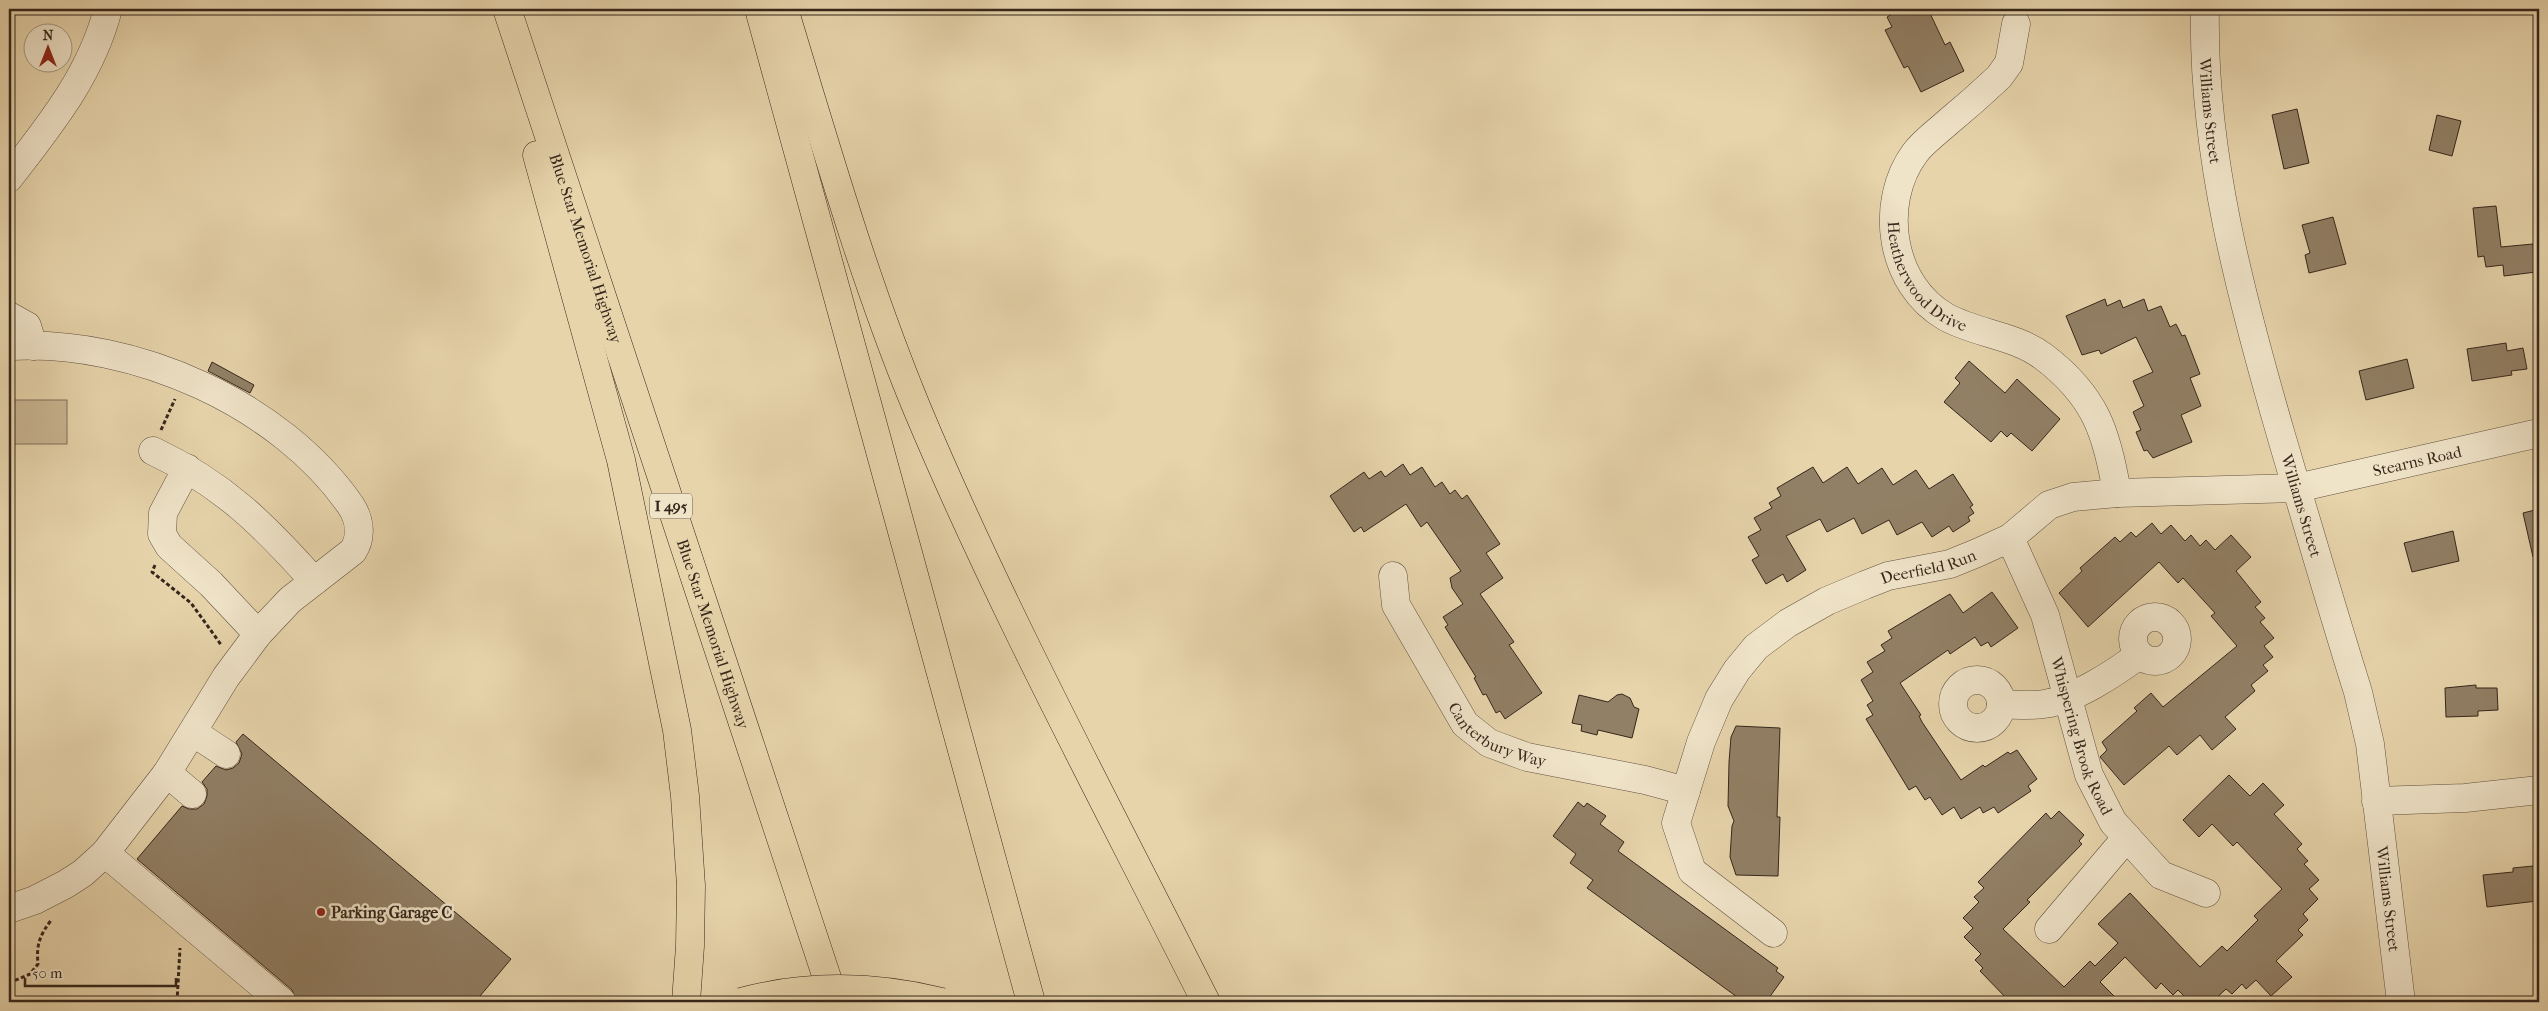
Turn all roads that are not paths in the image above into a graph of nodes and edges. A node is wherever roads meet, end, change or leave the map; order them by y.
1 (108, 9) edge
2 (496, 9) edge
3 (507, 9) edge
4 (759, 9) edge
5 (784, 9) edge
6 (2205, 9) edge
7 (2016, 24) dead end
8 (9, 178) edge
9 (9, 316) edge
10 (2539, 433) edge
11 (153, 451) road end
12 (187, 468) junction
13 (2296, 488) junction
14 (2117, 493) junction
15 (2010, 538) junction
16 (1393, 576) dead end
17 (314, 581) junction
18 (258, 634) junction
19 (2140, 655) dead end
20 (2068, 696) junction
21 (2001, 704) dead end
22 (194, 733) junction
23 (226, 754) dead end
24 (167, 773) junction
25 (2539, 790) edge
26 (1686, 791) junction
27 (192, 794) dead end
28 (2376, 801) junction
29 (2127, 837) junction
30 (105, 852) junction
31 (2206, 893) dead end
32 (9, 909) edge
33 (2049, 929) dead end
34 (1773, 933) dead end
35 (282, 1002) edge
36 (686, 1002) edge
37 (741, 1002) edge
38 (835, 1002) edge
39 (942, 1002) edge
40 (1031, 1002) edge
41 (1206, 1002) edge
42 (2401, 1002) edge

1 - 8 street
2 - 36 highway
3 - 38 highway, Blue Star Memorial Highway / I 495
4 - 40 highway
5 - 41 highway
6 - 13 street, Williams Street
7 - 14 street, Heatherwood Drive
9 - 17 street
10 - 13 street, Stearns Road
11 - 12 street
12 - 17 street
12 - 18 street
13 - 14 street, Deerfield Run
13 - 28 street, Williams Street
14 - 15 street, Deerfield Run
15 - 20 street, Whispering Brook Road
15 - 26 street, Deerfield Run
16 - 26 street, Canterbury Way
17 - 18 street
18 - 22 street
19 - 20 street
20 - 21 street
20 - 29 street, Whispering Brook Road
22 - 23 street
22 - 24 street
24 - 27 street
24 - 30 street
25 - 28 street
26 - 34 street, Deerfield Run
28 - 42 street, Williams Street
29 - 31 street, Whispering Brook Road
29 - 33 street
30 - 32 street
30 - 35 street
37 - 39 highway, bridge

